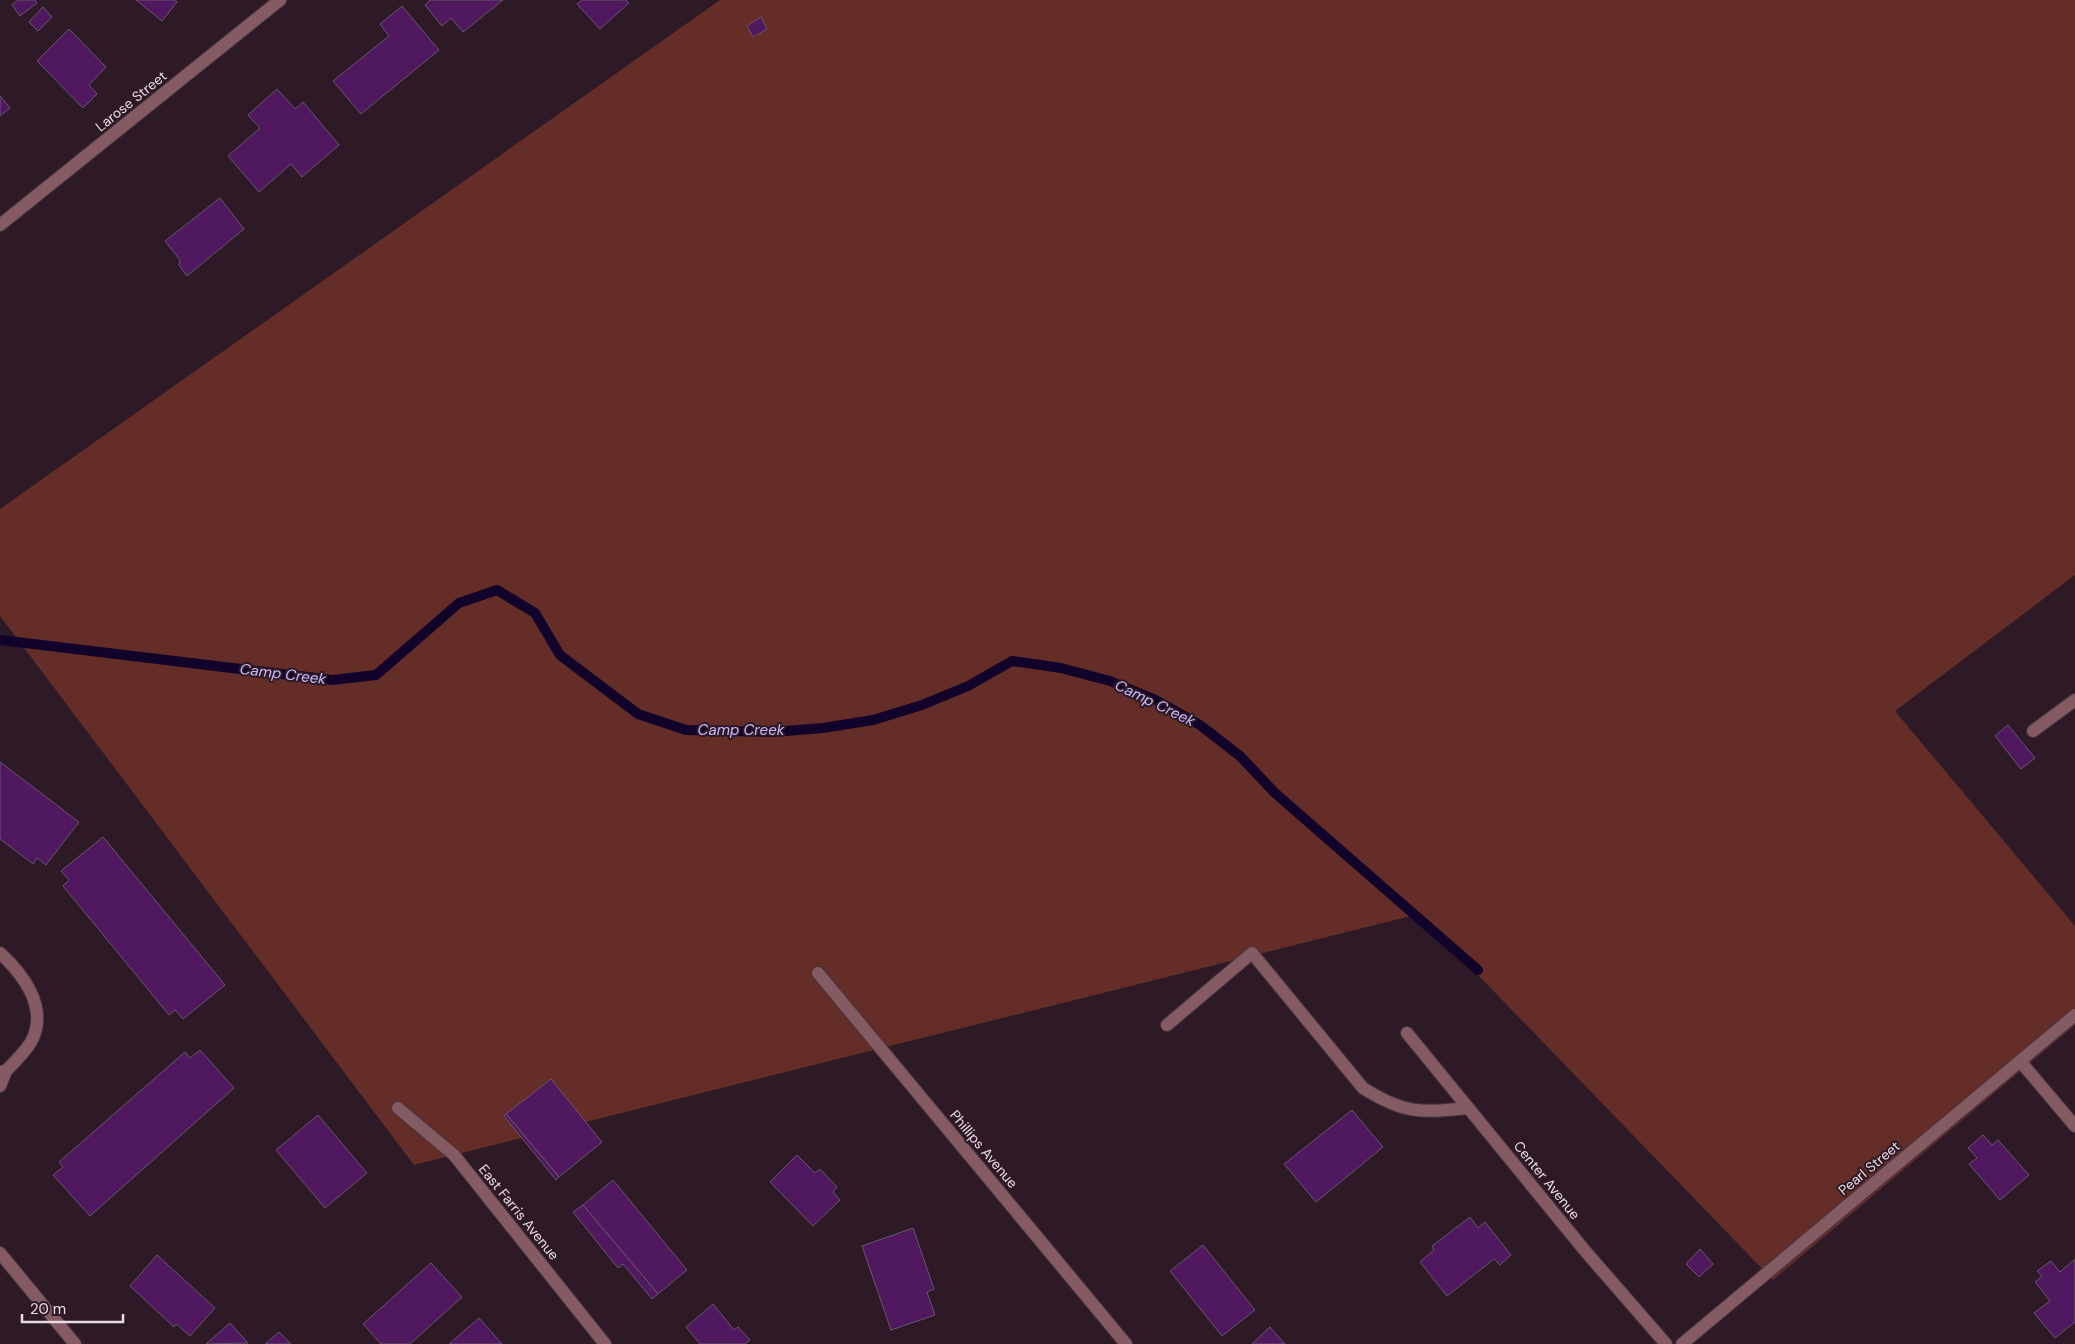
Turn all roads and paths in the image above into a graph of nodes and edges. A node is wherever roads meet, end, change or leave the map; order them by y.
1 (280, 0) edge
2 (0, 225) edge
3 (2075, 700) edge
4 (2033, 731) dead end
5 (0, 954) edge
6 (818, 973) dead end
7 (2075, 1015) edge
8 (1167, 1025) dead end
9 (1407, 1033) dead end
10 (2020, 1061) junction
11 (3, 1071) edge
12 (0, 1086) edge
13 (398, 1108) dead end
14 (1468, 1108) junction
15 (2075, 1126) edge
16 (0, 1253) edge
17 (75, 1344) edge
18 (605, 1344) edge
19 (1126, 1344) edge
20 (1666, 1344) edge
21 (1682, 1344) edge

1 - 2 street, Larose Street
3 - 4 street
5 - 11 street
6 - 19 street, Phillips Avenue
7 - 10 street, Pearl Street
8 - 14 street
9 - 14 street, Center Avenue
10 - 15 street
10 - 21 street, Pearl Street
11 - 12 street
13 - 18 street, East Farris Avenue
14 - 20 street, Center Avenue
16 - 17 street

